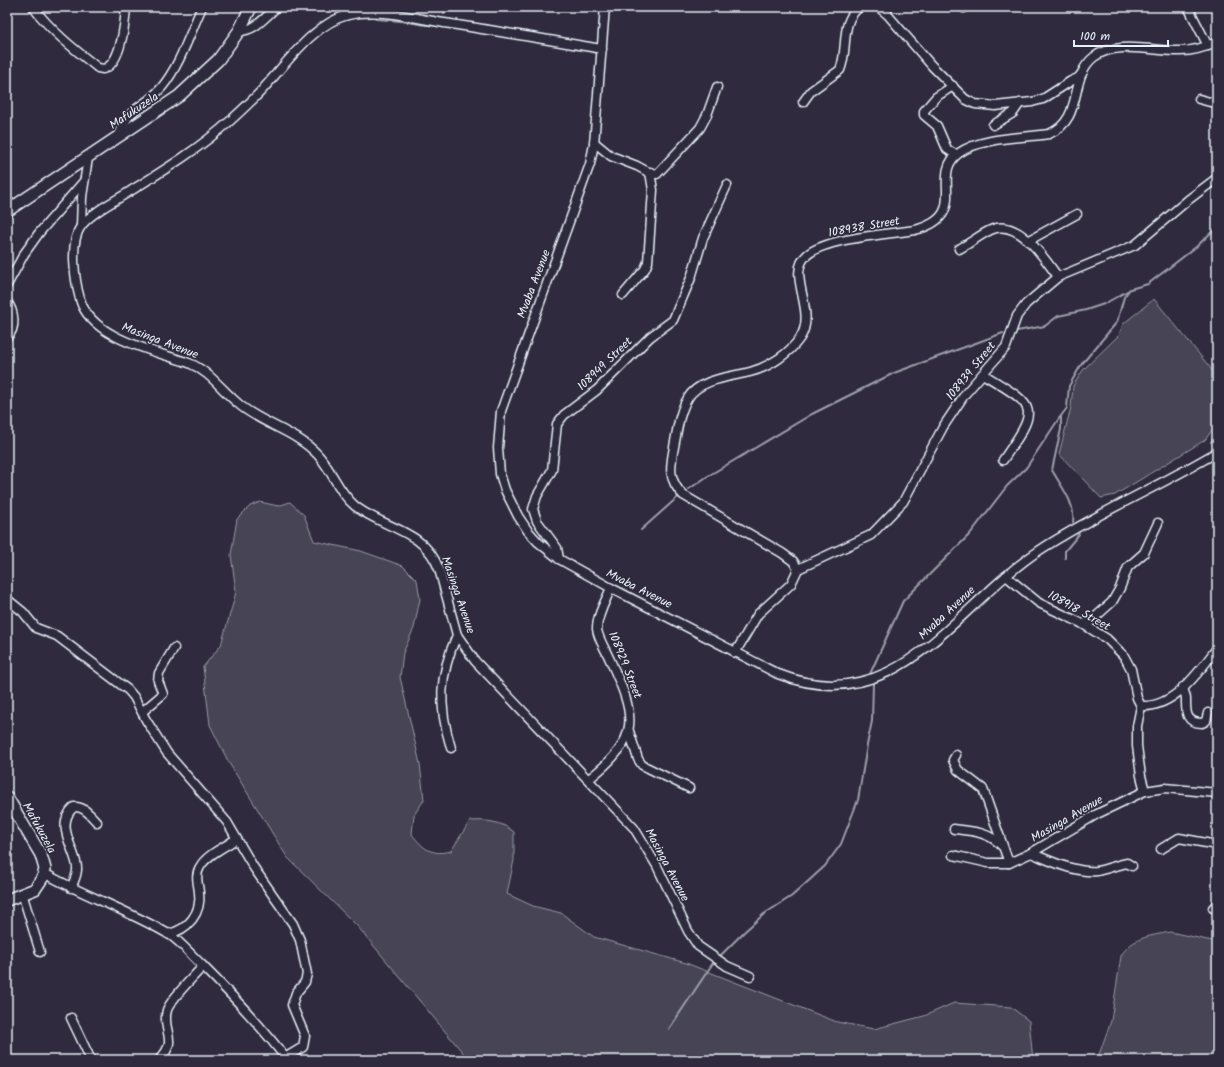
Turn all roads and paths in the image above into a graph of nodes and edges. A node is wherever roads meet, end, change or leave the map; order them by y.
1 (33, 7) edge
2 (126, 7) edge
3 (202, 7) edge
4 (251, 7) edge
5 (277, 7) edge
6 (342, 7) edge
7 (604, 7) edge
8 (860, 7) edge
9 (878, 7) edge
10 (1188, 7) edge
11 (887, 11) edge
12 (347, 15) junction
13 (239, 31) junction
14 (1217, 42) edge
15 (1208, 46) junction
16 (602, 49) junction
17 (1083, 72) junction
18 (953, 86) junction
19 (717, 87) dead end
20 (1199, 100) dead end
21 (1217, 101) edge
22 (803, 102) dead end
23 (1020, 103) junction
24 (993, 125) dead end
25 (119, 138) junction
26 (594, 142) junction
27 (956, 155) junction
28 (88, 158) junction
29 (650, 172) junction
30 (1217, 178) edge
31 (84, 181) junction
32 (727, 186) dead end
33 (7, 211) edge
34 (1077, 214) dead end
35 (81, 226) junction
36 (1028, 241) junction
37 (959, 249) dead end
38 (1058, 277) junction
39 (7, 285) edge
40 (624, 295) dead end
41 (7, 302) edge
42 (7, 337) edge
43 (983, 374) junction
44 (1217, 452) edge
45 (1003, 460) dead end
46 (1158, 523) dead end
47 (559, 559) junction
48 (798, 569) junction
49 (1006, 576) junction
50 (611, 588) junction
51 (7, 599) edge
52 (1082, 624) junction
53 (458, 635) junction
54 (174, 648) dead end
55 (1217, 648) edge
56 (735, 653) junction
57 (1183, 687) junction
58 (1141, 706) junction
59 (142, 712) junction
60 (1208, 713) dead end
61 (629, 730) junction
62 (451, 748) dead end
63 (956, 755) dead end
64 (589, 779) junction
65 (689, 788) dead end
66 (1145, 791) junction
67 (1217, 793) edge
68 (7, 796) edge
69 (97, 822) dead end
70 (954, 829) dead end
71 (236, 839) junction
72 (1217, 845) edge
73 (1004, 848) junction
74 (1161, 849) dead end
75 (1031, 853) junction
76 (953, 856) dead end
77 (1009, 863) junction
78 (1132, 866) dead end
79 (44, 873) junction
80 (71, 888) junction
81 (22, 894) junction
82 (7, 900) edge
83 (168, 934) junction
84 (40, 952) dead end
85 (203, 966) junction
86 (750, 976) dead end
87 (71, 1018) dead end
88 (286, 1059) edge
89 (91, 1060) edge
90 (159, 1060) edge

1 - 2 street
3 - 25 street
4 - 13 main road, Mafukuzela
5 - 13 street
6 - 12 street
7 - 16 street, Mvaba Avenue
8 - 22 street
9 - 11 street
10 - 15 street
11 - 18 street
12 - 16 street
12 - 35 street
13 - 25 main road, Mafukuzela
14 - 15 street
15 - 17 street
16 - 26 street, Mvaba Avenue
17 - 23 street
17 - 27 street
18 - 23 street
18 - 27 street
19 - 29 street
20 - 21 street
23 - 24 street
25 - 28 main road, Mafukuzela
26 - 29 street
26 - 47 street, Mvaba Avenue
27 - 48 street, 108938 Street
28 - 31 street, Masinga Avenue
28 - 33 main road, Mafukuzela
29 - 40 street
30 - 38 street, 108939 Street
31 - 35 street, Masinga Avenue
31 - 39 street
32 - 47 street, 108949 Street
34 - 36 street
35 - 53 street, Masinga Avenue
36 - 37 street
36 - 38 street
38 - 43 street, 108939 Street
41 - 42 street
43 - 45 street
43 - 48 street, 108939 Street
44 - 49 street, Mvaba Avenue
46 - 52 street
47 - 50 street, Mvaba Avenue
48 - 56 street
49 - 52 street, 108918 Street
49 - 56 street, Mvaba Avenue
50 - 56 street, Mvaba Avenue
50 - 61 street, 108929 Street
51 - 59 street
52 - 58 street, 108918 Street
53 - 62 street
53 - 64 street, Masinga Avenue
54 - 59 street
55 - 57 street
57 - 58 street
57 - 60 street
58 - 66 street, 108918 Street
59 - 71 street
61 - 64 street, 108929 Street
61 - 65 street, 108929 Street
63 - 73 street
64 - 86 street, Masinga Avenue
66 - 67 street, Masinga Avenue
66 - 75 street, Masinga Avenue
68 - 79 main road, Mafukuzela
69 - 80 street
70 - 73 street
71 - 83 street
71 - 88 street
72 - 74 street
73 - 77 street
75 - 77 street, Masinga Avenue
75 - 78 street
76 - 77 street, Masinga Avenue
79 - 80 street
79 - 81 main road, Mafukuzela
80 - 83 street
81 - 82 main road, Mafukuzela
81 - 84 street
83 - 85 street
85 - 88 street
85 - 90 street
87 - 89 street

